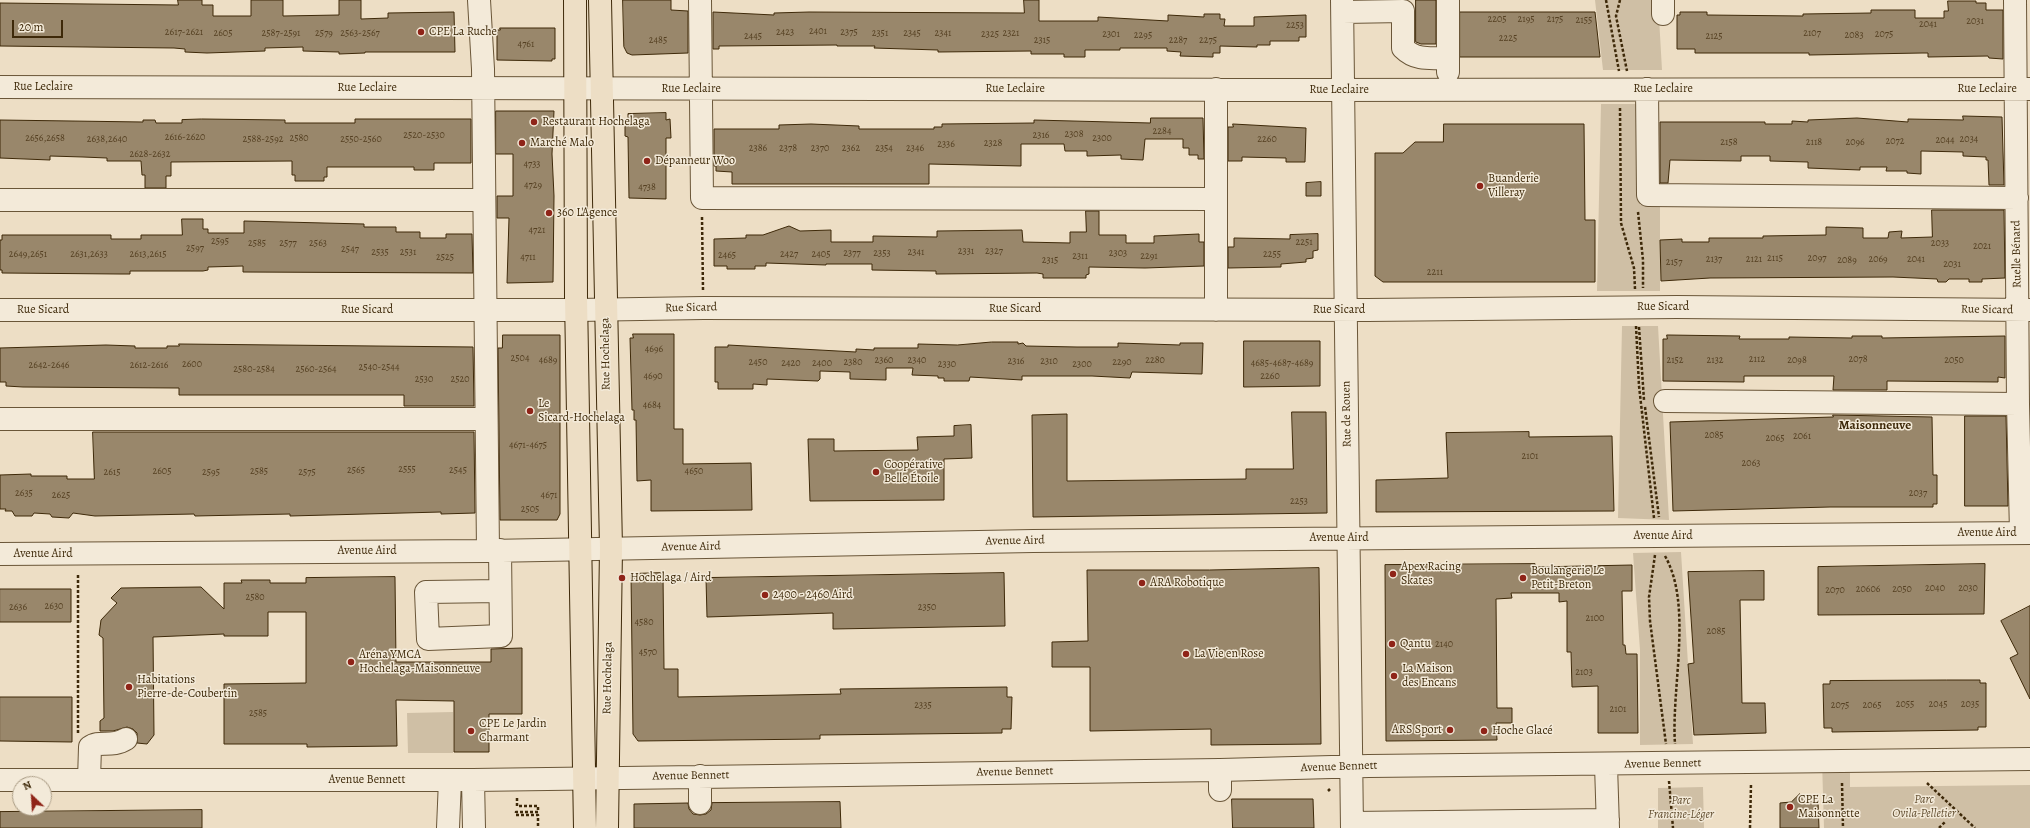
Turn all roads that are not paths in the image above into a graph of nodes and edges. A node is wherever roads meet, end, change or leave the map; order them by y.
1 (479, 0) edge
2 (575, 0) edge
3 (600, 0) edge
4 (700, 0) edge
5 (1448, 0) edge
6 (2015, 0) edge
7 (1343, 6) edge
8 (1448, 58) junction
9 (0, 87) edge
10 (484, 88) junction
11 (576, 88) junction
12 (601, 89) junction
13 (700, 89) junction
14 (1216, 89) junction
15 (1448, 89) junction
16 (1647, 89) junction
17 (2023, 89) edge
18 (1343, 90) junction
19 (2017, 198) junction
20 (1216, 199) junction
21 (0, 200) edge
22 (484, 200) junction
23 (485, 309) junction
24 (0, 310) edge
25 (577, 310) junction
26 (605, 310) junction
27 (1216, 310) junction
28 (1346, 310) junction
29 (2024, 310) edge
30 (1665, 401) dead end
31 (2018, 404) junction
32 (0, 419) edge
33 (486, 419) junction
34 (2026, 533) edge
35 (1349, 538) junction
36 (581, 548) junction
37 (611, 548) junction
38 (494, 550) junction
39 (0, 554) edge
40 (500, 591) dead end
41 (126, 739) dead end
42 (2030, 759) edge
43 (1606, 764) junction
44 (1352, 767) junction
45 (700, 776) junction
46 (584, 778) junction
47 (607, 778) junction
48 (0, 780) edge
49 (89, 780) junction
50 (450, 780) junction
51 (473, 780) junction
52 (700, 803) dead end
53 (1608, 824) edge
54 (1352, 826) edge
55 (448, 828) edge
56 (474, 828) edge
57 (585, 828) edge
58 (606, 828) edge

1 - 10 street
2 - 11 main road, Rue Hochelaga
3 - 12 main road, Rue Hochelaga
4 - 13 street
5 - 8 street
6 - 17 street, Ruelle Bénard
7 - 8 street
7 - 18 street, Rue de Rouen
8 - 15 street
9 - 10 street, Rue Leclaire
10 - 11 street, Rue Leclaire
10 - 22 street
11 - 12 street, Rue Leclaire
11 - 25 main road, Rue Hochelaga
12 - 13 street, Rue Leclaire
12 - 26 main road, Rue Hochelaga
13 - 14 street, Rue Leclaire
13 - 20 street
14 - 18 street, Rue Leclaire
14 - 20 street
15 - 16 street, Rue Leclaire
15 - 18 street, Rue Leclaire
16 - 17 street, Rue Leclaire
16 - 19 street
17 - 19 street, Ruelle Bénard
18 - 28 street, Rue de Rouen
19 - 29 street, Ruelle Bénard
20 - 27 street
21 - 22 street
22 - 23 street
23 - 24 street, Rue Sicard
23 - 25 street, Rue Sicard
23 - 33 street
25 - 26 street, Rue Sicard
25 - 36 main road, Rue Hochelaga
26 - 27 street, Rue Sicard
26 - 37 main road, Rue Hochelaga
27 - 28 street, Rue Sicard
28 - 29 street, Rue Sicard
28 - 35 street, Rue de Rouen
29 - 31 street, Ruelle Bénard
30 - 31 street
31 - 34 street, Ruelle Bénard
32 - 33 street
33 - 38 street
34 - 35 street, Avenue Aird
35 - 37 street, Avenue Aird
35 - 44 street, Rue de Rouen
36 - 37 street, Avenue Aird
36 - 38 street, Avenue Aird
36 - 46 main road, Rue Hochelaga
37 - 47 main road, Rue Hochelaga
38 - 39 street, Avenue Aird
38 - 40 street
41 - 49 street
42 - 43 street, Avenue Bennett
43 - 44 street, Avenue Bennett
43 - 53 street
44 - 45 street, Avenue Bennett
44 - 54 street, Rue de Rouen
45 - 47 street, Avenue Bennett
45 - 52 street
46 - 47 street, Avenue Bennett
46 - 51 street, Avenue Bennett
46 - 57 main road, Rue Hochelaga
47 - 58 main road, Rue Hochelaga
48 - 49 street, Avenue Bennett
49 - 50 street, Avenue Bennett
50 - 51 street, Avenue Bennett
50 - 55 street
51 - 56 street
53 - 54 street

